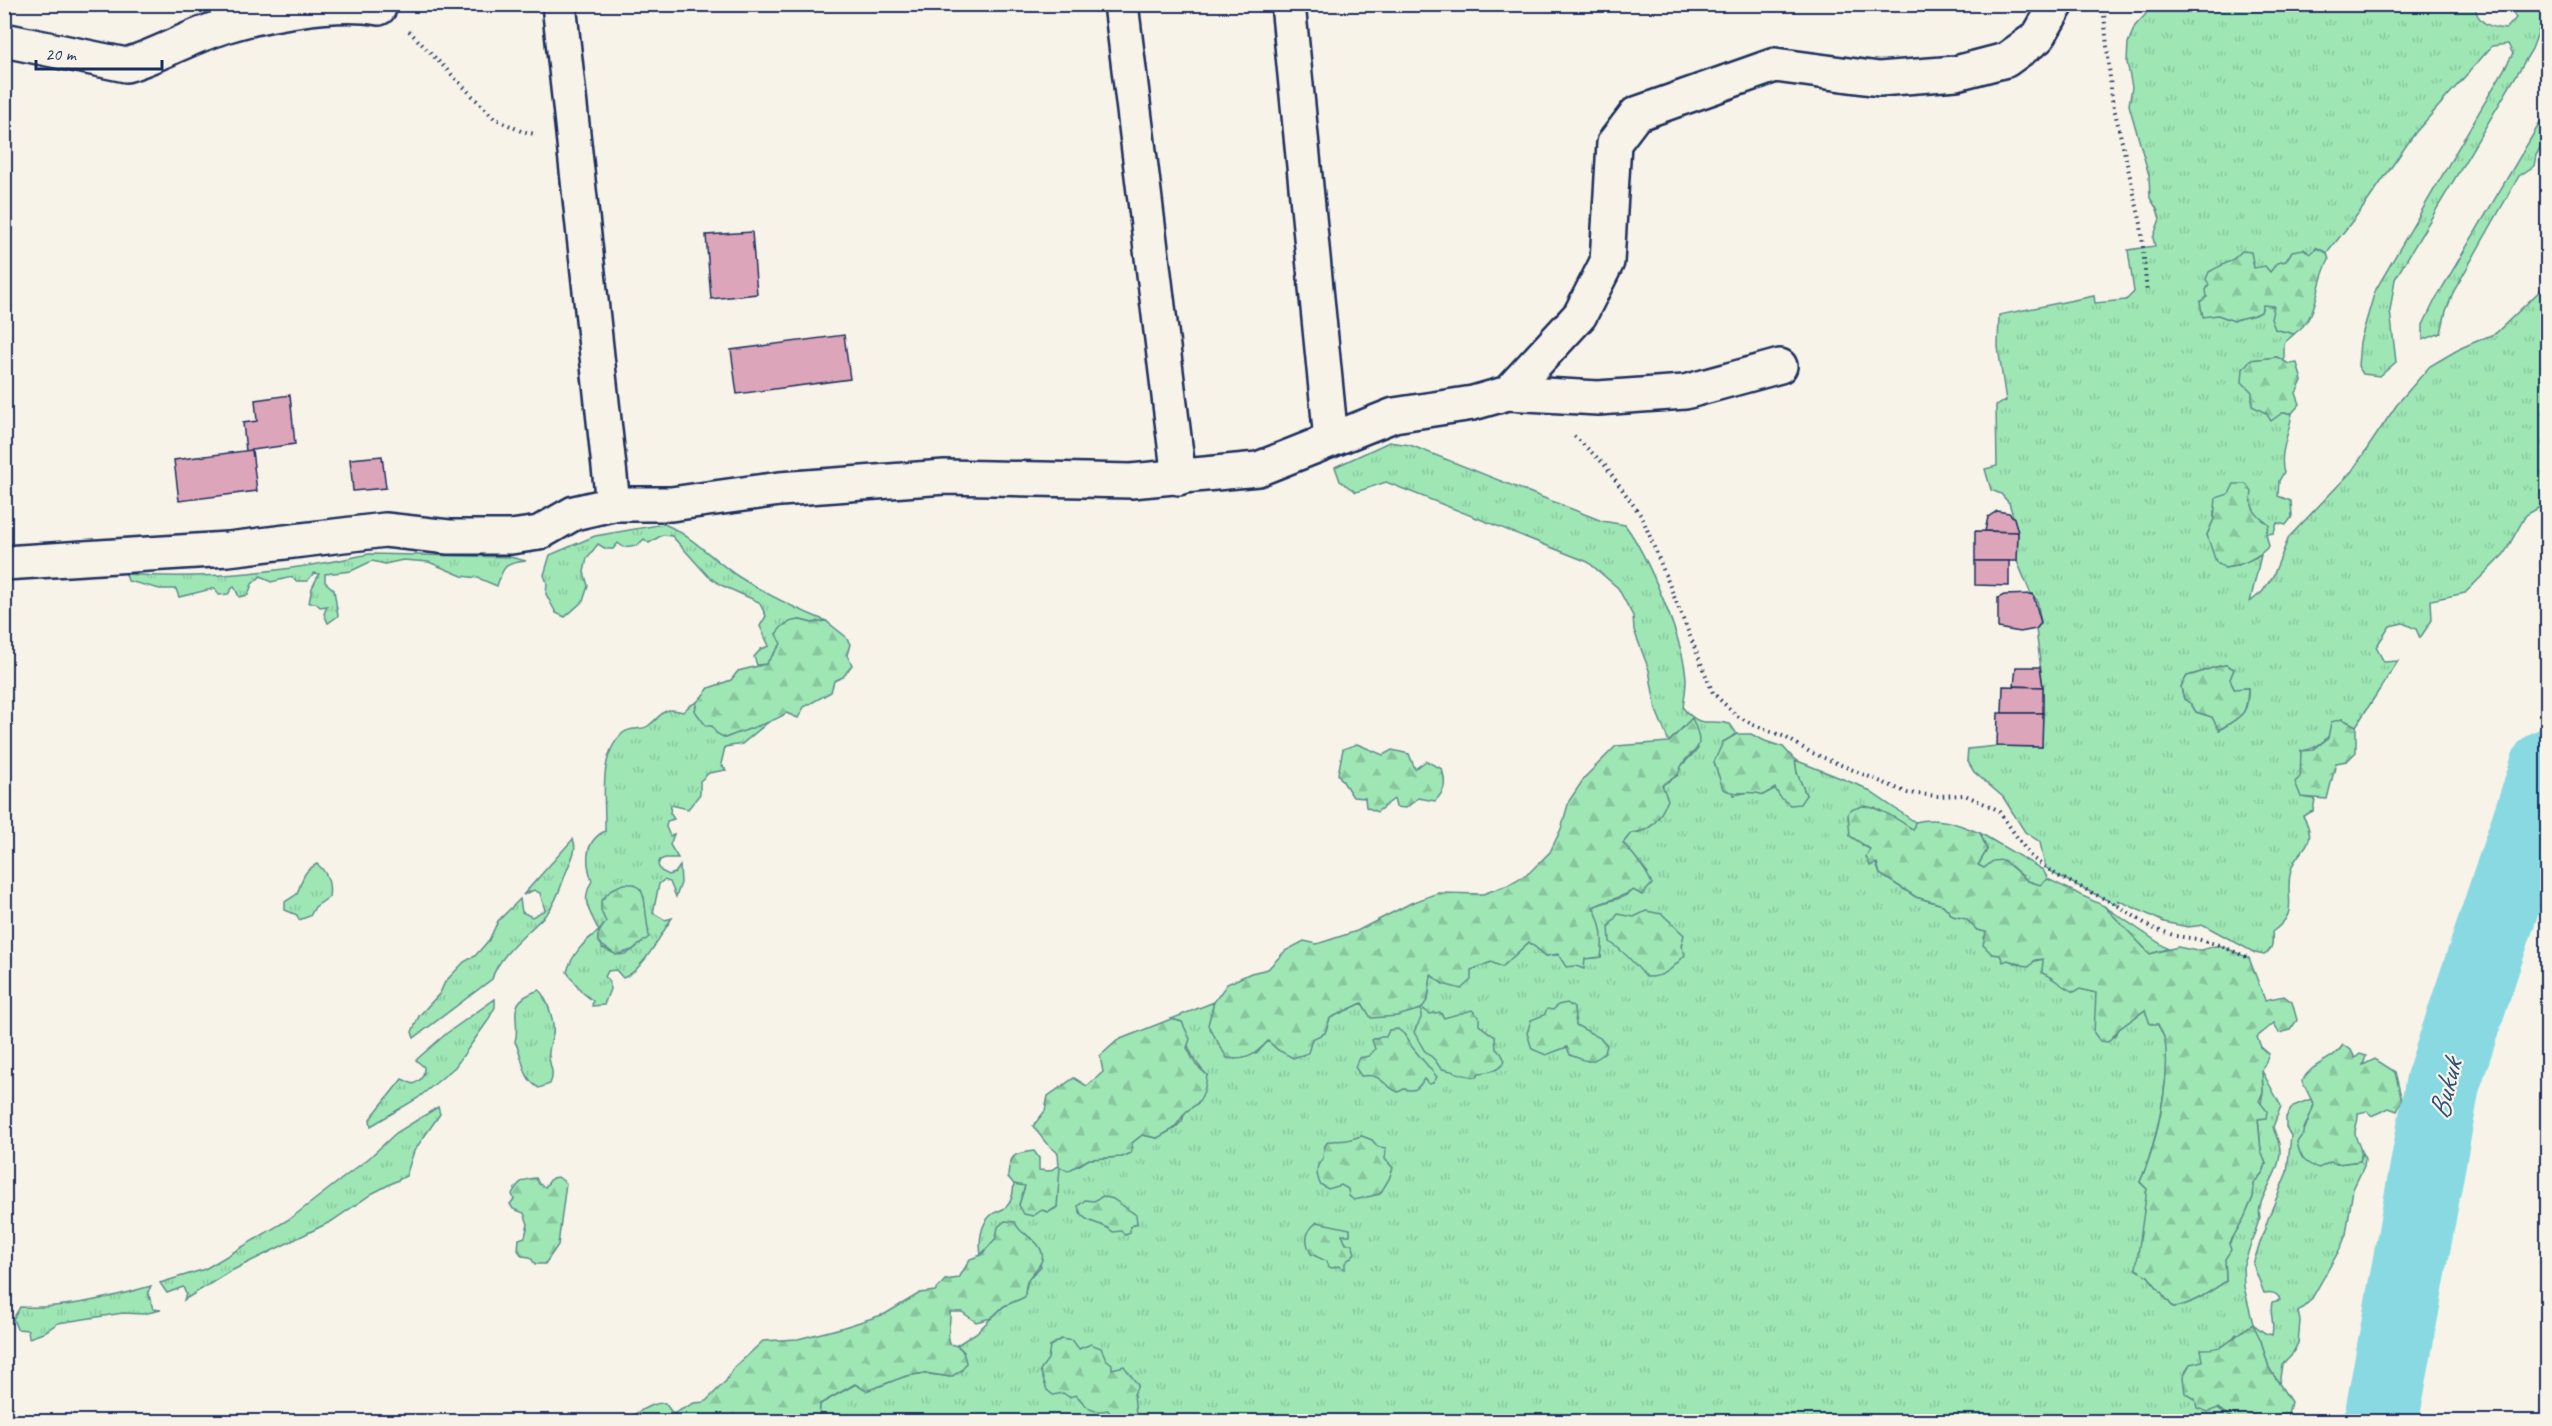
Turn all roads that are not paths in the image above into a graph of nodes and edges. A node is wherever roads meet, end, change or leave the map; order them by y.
1 (559, 4) edge
2 (1121, 4) edge
3 (1288, 4) edge
4 (2056, 4) edge
5 (379, 8) road end
6 (4, 40) edge
7 (1780, 366) dead end
8 (1509, 393) junction
9 (1330, 440) junction
10 (1179, 478) junction
11 (613, 504) junction
12 (4, 563) edge

1 - 11 street
2 - 10 street
3 - 9 street
4 - 8 street
5 - 6 street
7 - 8 street
8 - 9 street
9 - 10 street
10 - 11 street
11 - 12 street

